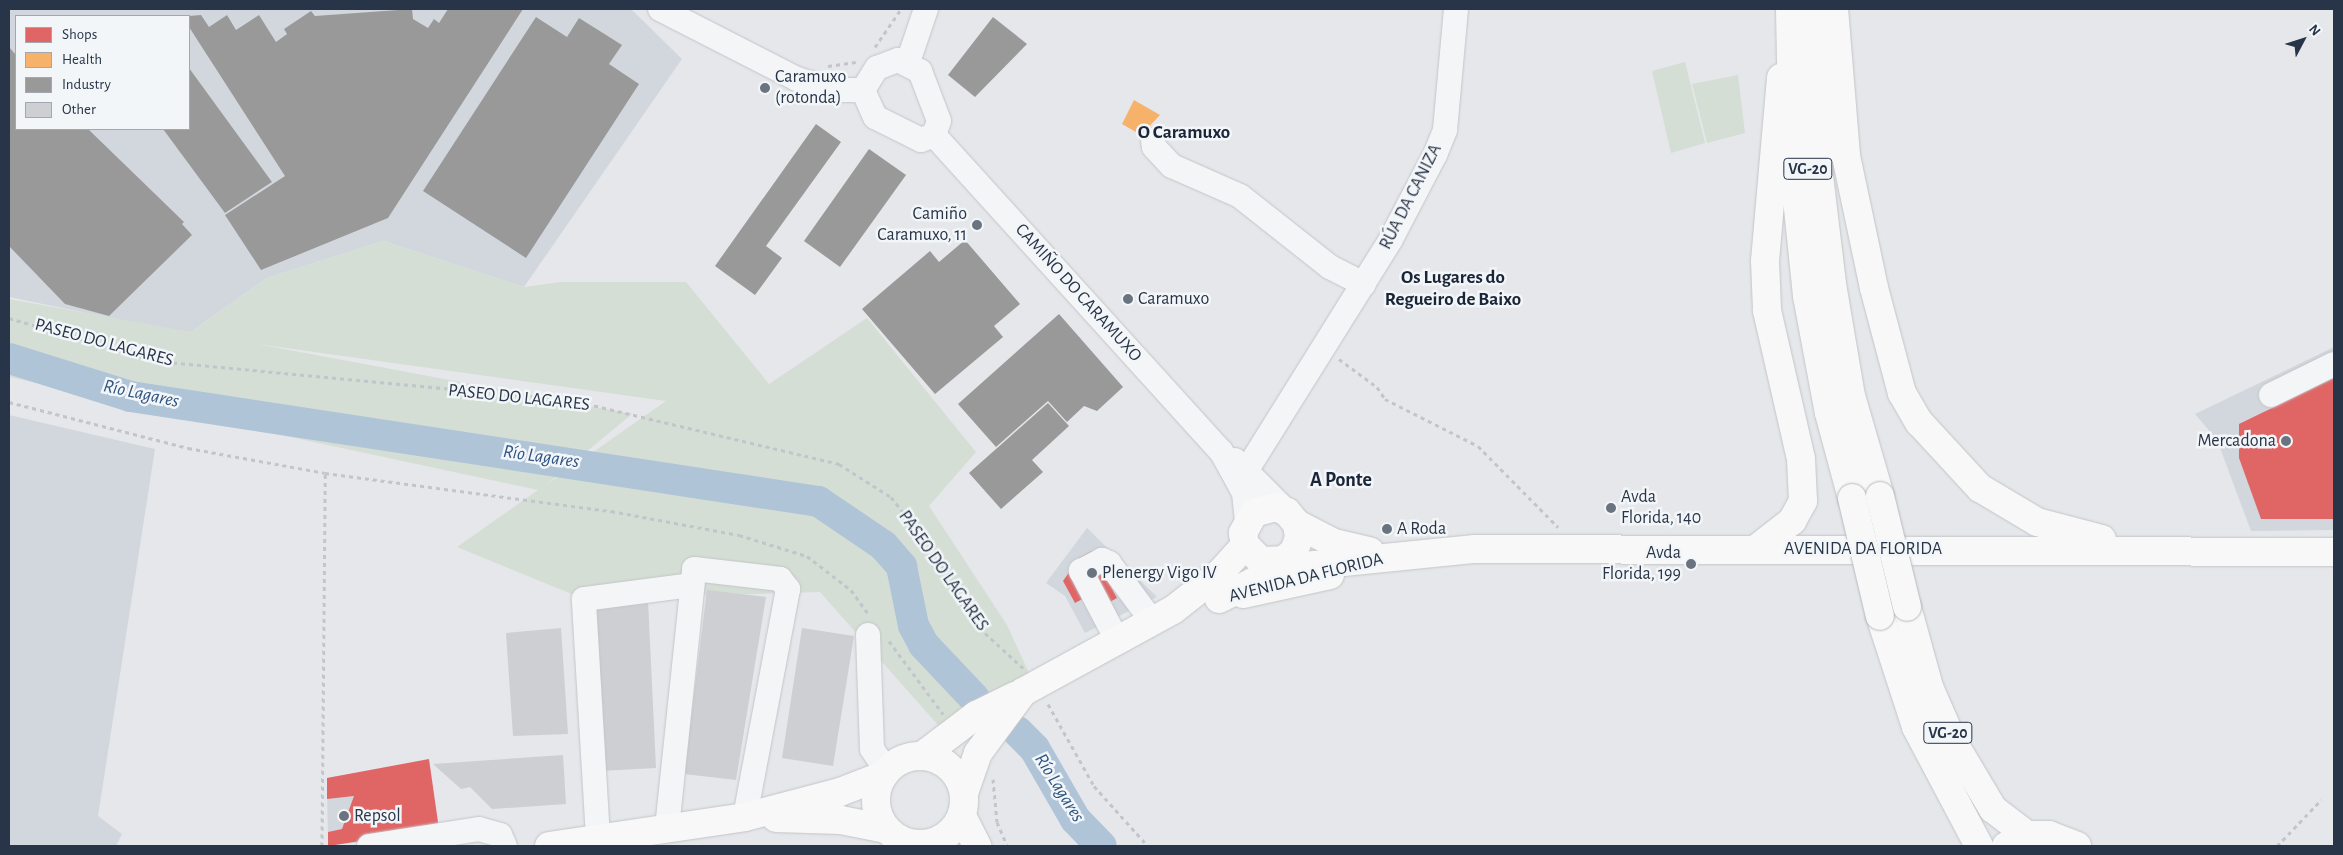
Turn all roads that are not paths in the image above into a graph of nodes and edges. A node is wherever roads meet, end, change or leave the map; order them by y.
1 (660, 9) edge
2 (926, 9) edge
3 (1456, 9) edge
4 (1784, 9) edge
5 (1790, 9) edge
6 (1804, 9) edge
7 (1817, 9) edge
8 (1834, 9) edge
9 (908, 62) junction
10 (863, 90) junction
11 (934, 135) junction
12 (1153, 140) dead end
13 (1364, 284) junction
14 (1833, 329) junction
15 (2334, 364) edge
16 (2272, 395) dead end
17 (1221, 451) junction
18 (1248, 468) junction
19 (1880, 496) junction
20 (1852, 498) junction
21 (1292, 518) junction
22 (1246, 533) junction
23 (1756, 549) junction
24 (2122, 551) junction
25 (2334, 552) edge
26 (1393, 556) junction
27 (1284, 560) junction
28 (692, 585) junction
29 (1219, 599) junction
30 (1163, 615) junction
31 (875, 630) road end
32 (1116, 638) junction
33 (985, 721) junction
34 (922, 756) junction
35 (885, 773) junction
36 (963, 804) junction
37 (745, 817) junction
38 (666, 828) junction
39 (886, 829) junction
40 (598, 838) junction
41 (2017, 841) edge
42 (2074, 844) edge
43 (929, 845) edge
44 (369, 846) edge
45 (506, 846) edge
46 (549, 846) edge
47 (977, 846) edge
48 (1979, 846) edge

1 - 10 street
2 - 9 street
3 - 13 street, RÚA DA CANIZA
4 - 23 main road
5 - 20 main road
6 - 14 main road, VG-20
7 - 14 main road, VG-20
8 - 19 main road
8 - 24 main road
9 - 10 street
9 - 11 street
10 - 11 street
11 - 17 street, CAMIÑO DO CARAMUXO
12 - 13 street
13 - 18 street, RÚA DA CANIZA
14 - 19 main road, VG-20
14 - 20 main road, VG-20
15 - 16 street
17 - 18 street, CAMIÑO DO CARAMUXO
17 - 22 street, CAMIÑO DO CARAMUXO
18 - 21 street, CAMIÑO DO CARAMUXO
19 - 41 main road, VG-20, bridge
20 - 48 main road, VG-20, bridge
21 - 22 main road
21 - 26 main road, AVENIDA DA FLORIDA
21 - 27 main road
22 - 27 main road
22 - 30 main road, AVENIDA DA FLORIDA
23 - 24 main road, AVENIDA DA FLORIDA
23 - 26 main road, AVENIDA DA FLORIDA
24 - 25 main road, AVENIDA DA FLORIDA
26 - 27 main road, AVENIDA DA FLORIDA
26 - 29 main road, AVENIDA DA FLORIDA
27 - 29 main road, AVENIDA DA FLORIDA
28 - 37 street
28 - 38 street
28 - 40 street
29 - 30 main road, AVENIDA DA FLORIDA
30 - 32 main road, AVENIDA DA FLORIDA
30 - 32 street
31 - 35 street
32 - 33 main road, AVENIDA DA FLORIDA
33 - 34 main road, AVENIDA DA FLORIDA
33 - 36 main road, AVENIDA DA FLORIDA
34 - 35 main road
34 - 36 main road
35 - 37 main road
35 - 39 main road
36 - 43 main road
36 - 47 main road
37 - 38 main road
37 - 39 main road
38 - 40 main road
39 - 43 main road
40 - 46 main road
41 - 42 main road
44 - 45 street

